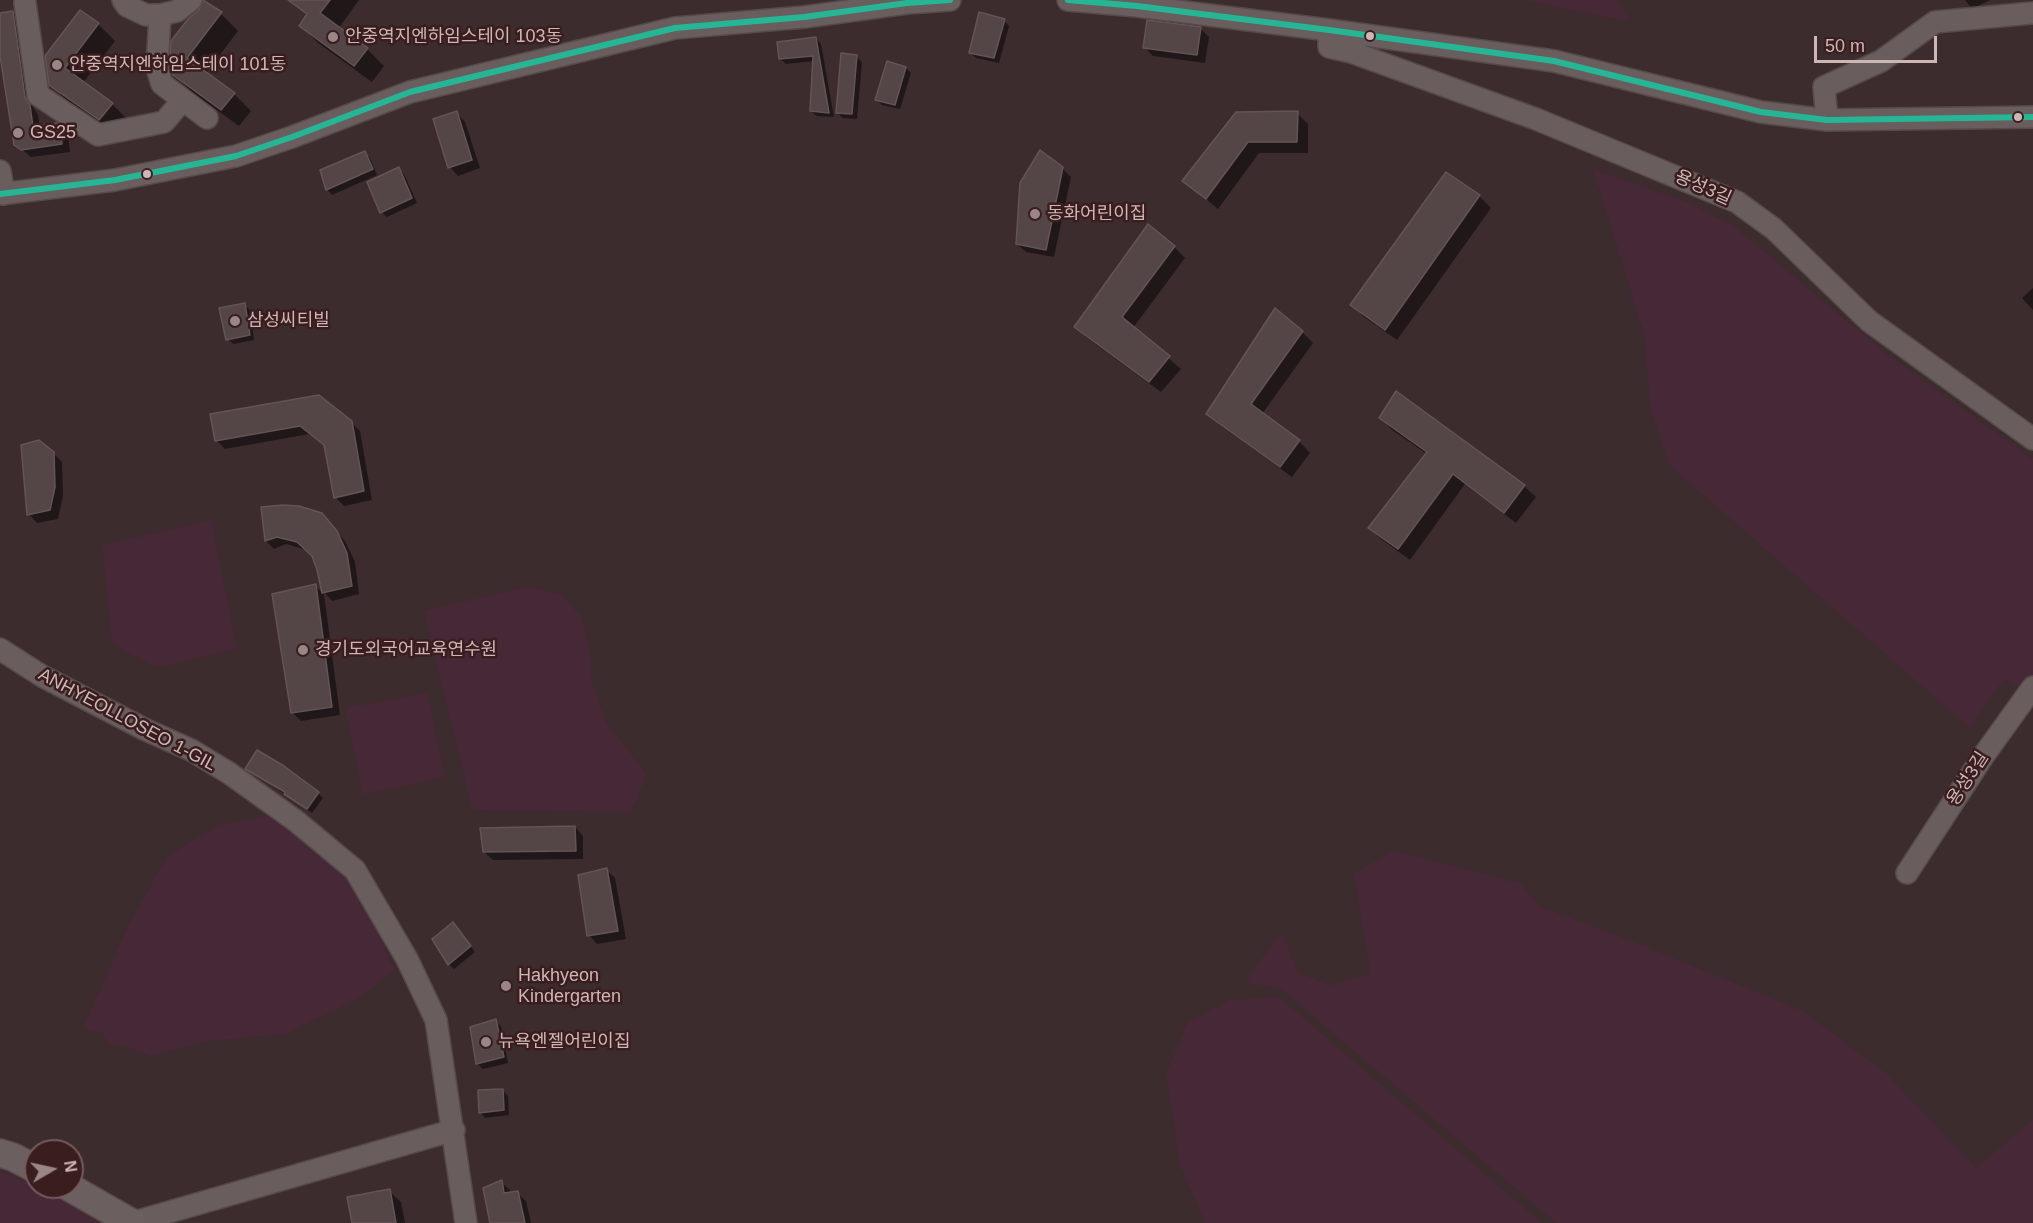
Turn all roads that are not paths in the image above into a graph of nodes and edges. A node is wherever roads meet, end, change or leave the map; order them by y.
1 (123, 0) edge
2 (191, 0) edge
3 (950, 0) edge
4 (1068, 0) edge
5 (25, 3) dead end
6 (2033, 13) edge
7 (160, 15) junction
8 (1329, 30) junction
9 (183, 100) junction
10 (2033, 117) edge
11 (207, 118) dead end
12 (1827, 120) junction
13 (0, 171) edge
14 (2, 194) edge
15 (2033, 439) edge
16 (0, 649) edge
17 (2033, 687) edge
18 (1907, 873) dead end
19 (454, 1130) junction
20 (0, 1153) edge
21 (24, 1163) edge
22 (84, 1196) edge
23 (132, 1223) edge
24 (466, 1223) edge

1 - 7 street
2 - 7 street
3 - 14 street
4 - 8 street
5 - 9 street
6 - 12 street
7 - 9 street
8 - 12 street
8 - 15 street, 용성3길
9 - 11 street
10 - 12 street
13 - 14 street
16 - 19 street, ANHYEOLLOSEO 1-GIL
17 - 18 street, 용성3길
19 - 23 street
19 - 24 street, ANHYEOLLOSEO 1-GIL
20 - 21 main road
22 - 23 main road

